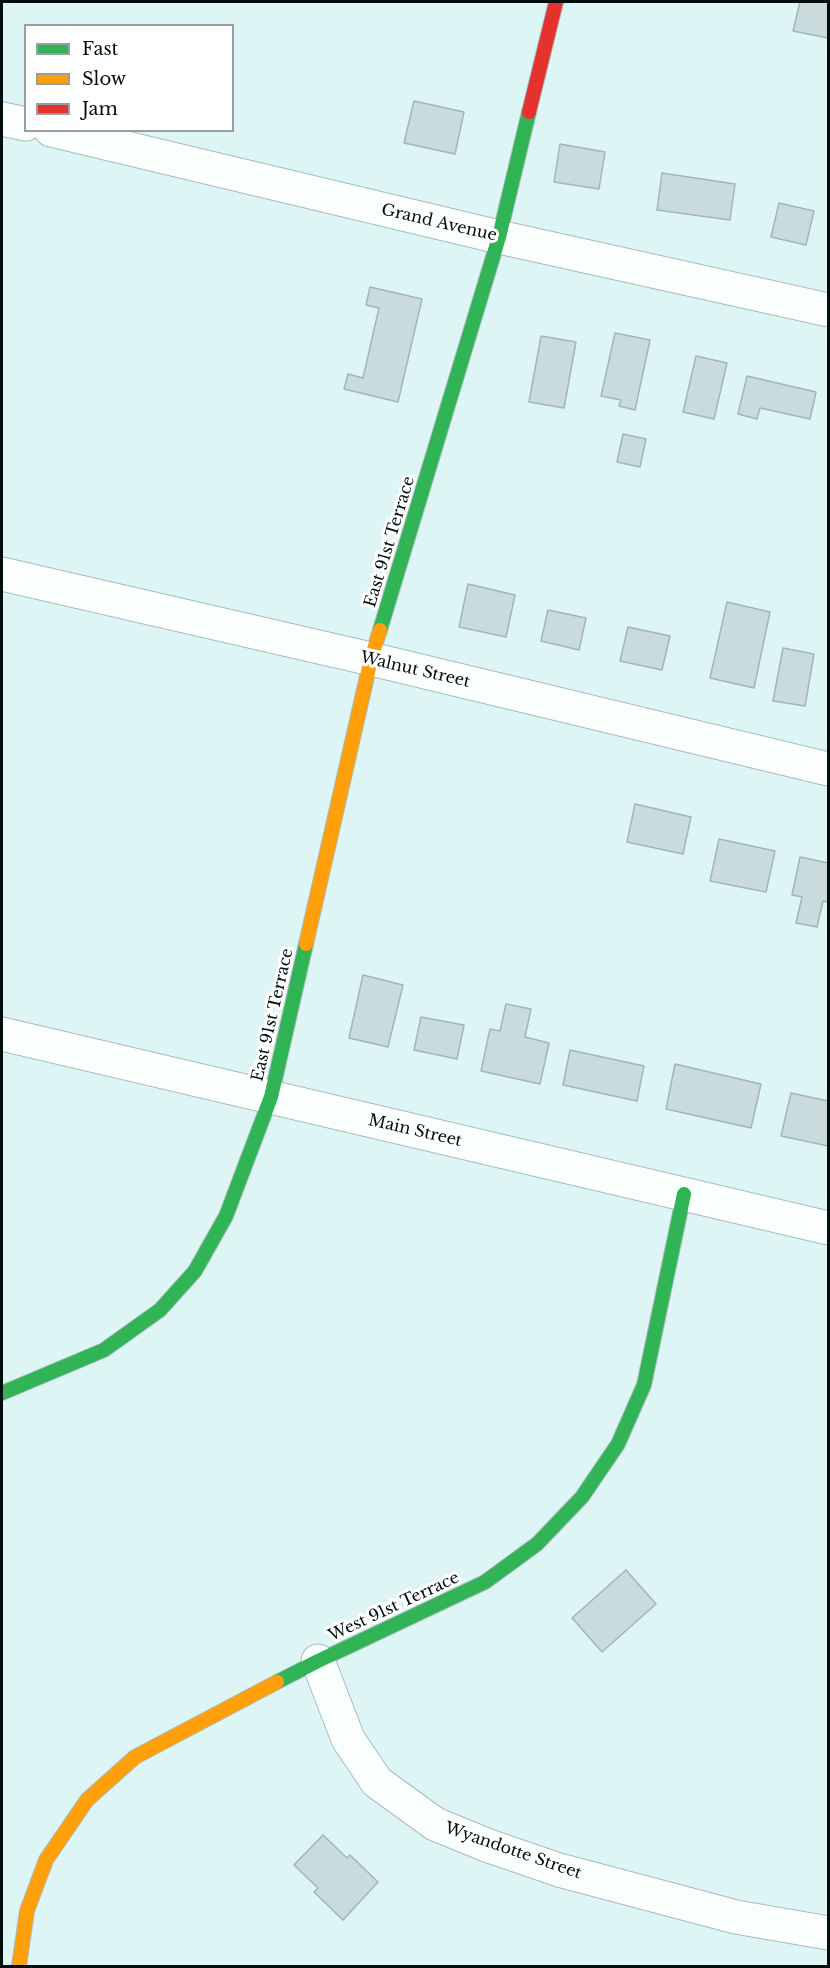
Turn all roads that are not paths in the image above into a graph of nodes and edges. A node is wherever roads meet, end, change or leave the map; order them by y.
1 (556, 2) edge
2 (2, 119) edge
3 (24, 124) edge
4 (59, 132) edge
5 (500, 237) junction
6 (828, 310) edge
7 (2, 574) edge
8 (371, 659) junction
9 (828, 769) edge
10 (2, 1034) edge
11 (271, 1097) junction
12 (684, 1194) junction
13 (828, 1228) edge
14 (2, 1393) edge
15 (318, 1661) junction
16 (828, 1933) edge
17 (19, 1966) edge

1 - 5 street, East 91st Terrace
2 - 3 street
4 - 5 street, Grand Avenue
5 - 6 street, Grand Avenue
5 - 8 street, East 91st Terrace
7 - 8 street, Walnut Street
8 - 9 street, Walnut Street
8 - 11 street, East 91st Terrace
10 - 11 street, Main Street
11 - 12 street, Main Street
11 - 14 street, East 91st Terrace
12 - 13 street, Main Street
12 - 15 street, West 91st Terrace
15 - 16 street, Wyandotte Street
15 - 17 street, West 91st Terrace

